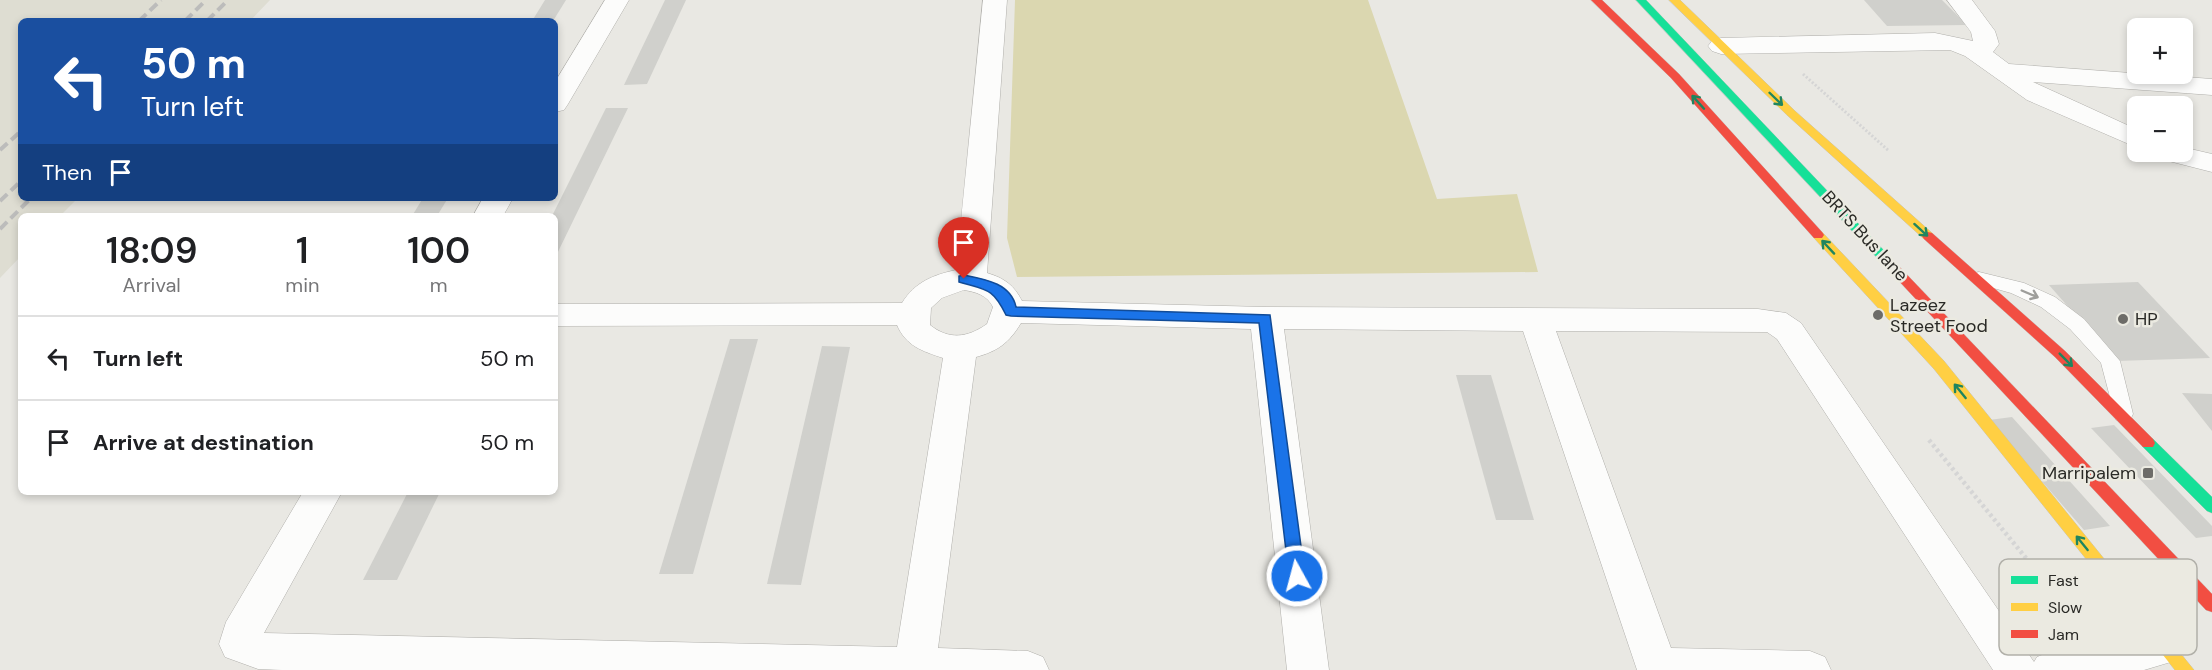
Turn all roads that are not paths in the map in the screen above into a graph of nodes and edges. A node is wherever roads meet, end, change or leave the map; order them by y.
1 (617, 0) edge
2 (995, 0) edge
3 (1596, 0) edge
4 (1641, 0) edge
5 (1674, 0) edge
6 (1959, 0) edge
7 (1721, 46) junction
8 (1979, 52) junction
9 (2001, 71) junction
10 (2212, 87) edge
11 (558, 99) edge
12 (2127, 135) edge
13 (2193, 159) edge
14 (2212, 164) edge
15 (1974, 277) junction
16 (971, 280) junction
17 (1011, 312) junction
18 (912, 314) junction
19 (558, 315) edge
20 (1266, 318) junction
21 (1536, 320) junction
22 (961, 348) junction
23 (2124, 418) junction
24 (321, 495) edge
25 (2212, 507) edge
26 (2095, 559) edge
27 (2169, 559) edge
28 (2197, 589) edge
29 (2212, 605) edge
30 (1999, 643) edge
31 (2007, 655) edge
32 (2175, 658) edge
33 (915, 668) edge
34 (1657, 668) edge
35 (1028, 670) edge
36 (1308, 670) edge
37 (1810, 670) edge
38 (2017, 670) edge
39 (2052, 670) edge

1 - 11 street
2 - 16 street
26 -> 3 main road
4 - 27 main road, BRTS Bus lane
5 - 7 main road
6 - 8 street
7 - 8 street
7 -> 15 main road
8 - 9 street
9 - 10 street
9 - 12 street
13 - 14 street
15 -> 23 main road
15 -> 23 lane
16 - 17 street
16 - 18 street
17 - 20 street
17 - 22 street
18 - 19 street
18 - 22 street
20 - 21 street
20 - 36 street
21 - 30 street
21 - 34 street
22 - 33 street
23 - 25 main road
24 - 33 street
28 - 29 main road, BRTS Bus lane
31 - 38 street
32 - 39 street
33 - 35 street
34 - 37 street

